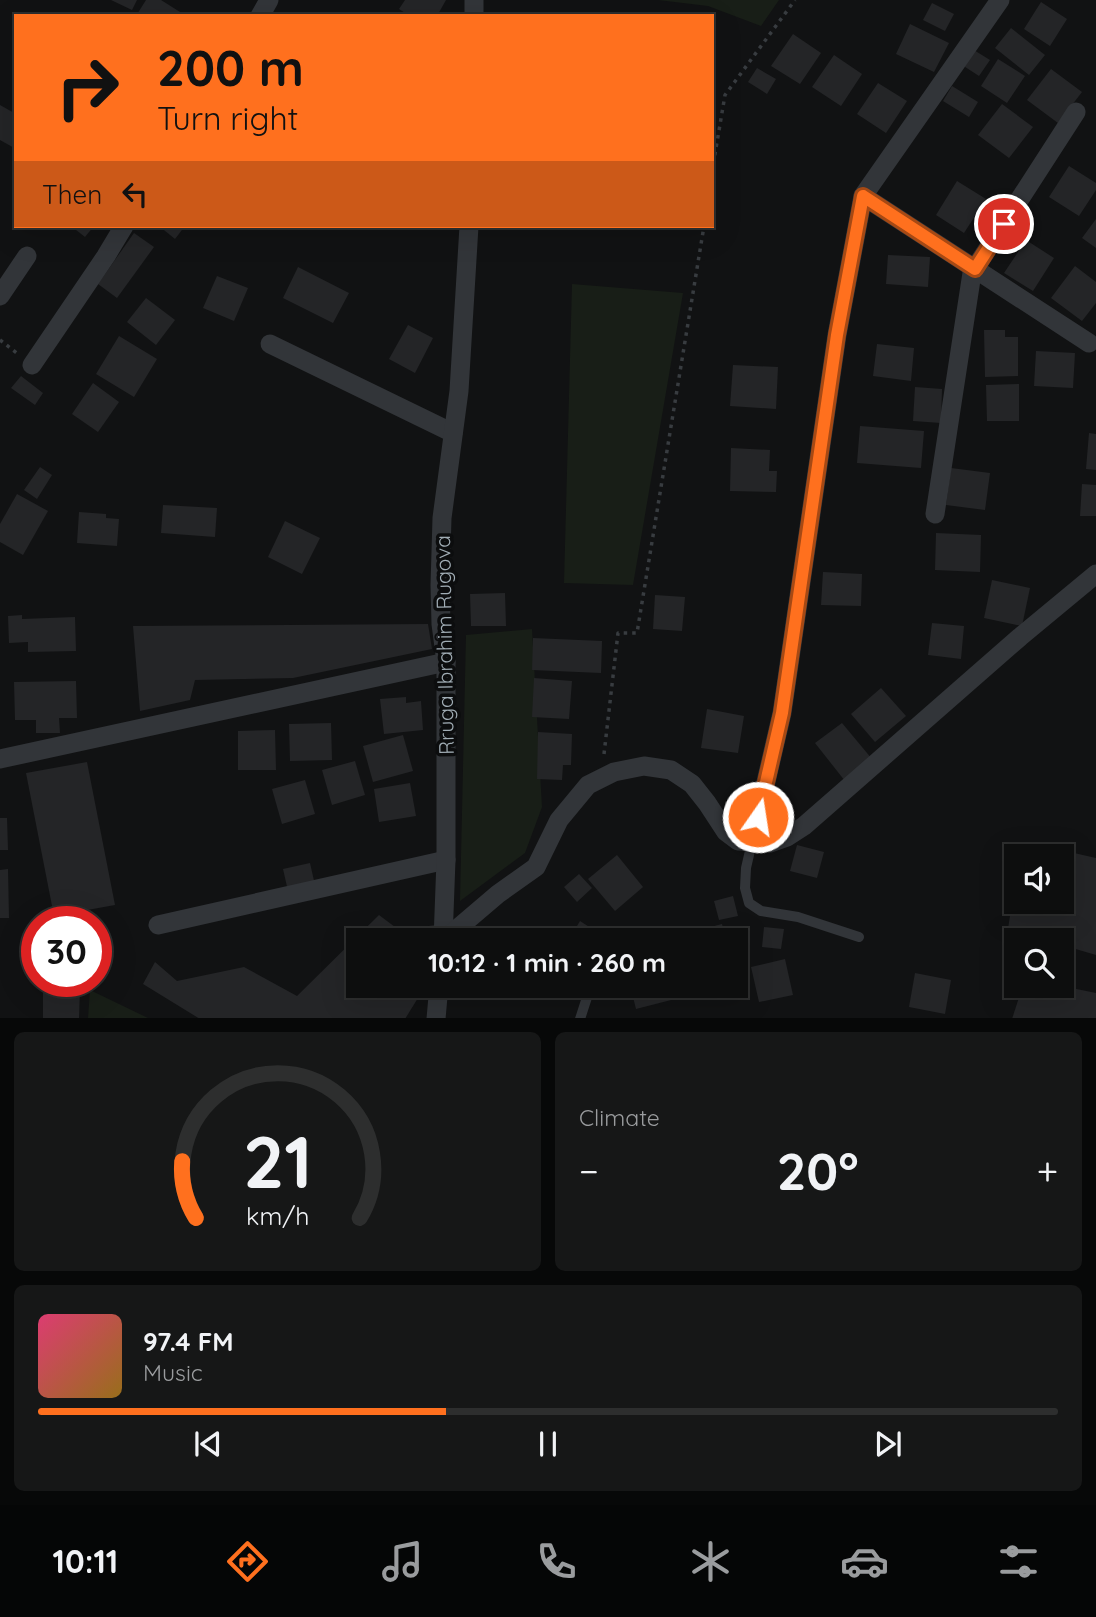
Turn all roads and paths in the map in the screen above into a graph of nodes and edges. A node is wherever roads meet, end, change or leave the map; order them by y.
1 (795, 0) edge
2 (1000, 0) edge
3 (1076, 112) dead end
4 (714, 160) edge
5 (863, 196) junction
6 (123, 228) edge
7 (469, 228) edge
8 (704, 228) edge
9 (27, 256) dead end
10 (975, 269) junction
11 (0, 296) edge
12 (1088, 343) dead end
13 (270, 344) dead end
14 (32, 365) dead end
15 (453, 433) junction
16 (934, 514) dead end
17 (1096, 574) edge
18 (446, 663) junction
19 (0, 759) edge
20 (602, 778) junction
21 (752, 842) junction
22 (446, 860) junction
23 (158, 925) dead end
24 (443, 928) edge
25 (457, 928) edge
26 (859, 937) dead end
27 (438, 998) edge
28 (587, 998) edge
29 (436, 1018) edge
30 (580, 1018) edge

1 - 4 path
2 - 5 street
3 - 10 street
5 - 10 street
5 - 21 street
6 - 14 street
7 - 15 street, Rruga Ibrahim Rugova
8 - 20 path
9 - 11 street
10 - 12 street
10 - 16 street
13 - 15 street
15 - 18 street, Rruga Ibrahim Rugova
17 - 21 street
18 - 19 street
18 - 22 street, Rruga Ibrahim Rugova
20 - 21 street
20 - 25 street
21 - 26 lane
22 - 23 street
22 - 24 street, Rruga Ibrahim Rugova
27 - 29 street
28 - 30 lane

